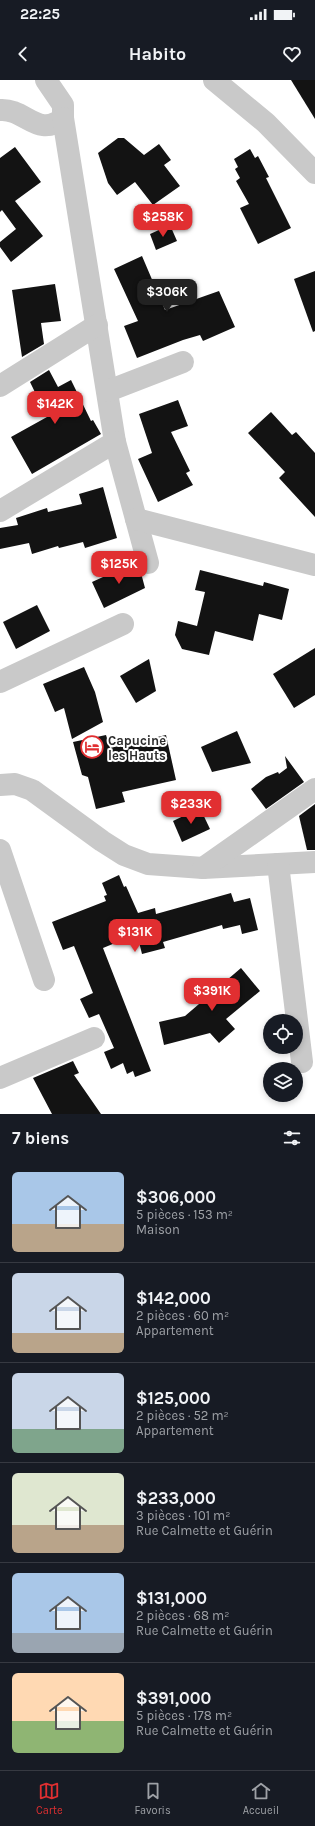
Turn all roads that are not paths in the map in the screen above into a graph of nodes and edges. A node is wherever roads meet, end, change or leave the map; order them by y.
1 (46, 80) edge
2 (214, 80) edge
3 (0, 110) edge
4 (63, 118) junction
5 (315, 173) edge
6 (97, 325) junction
7 (183, 362) dead end
8 (0, 386) edge
9 (108, 391) junction
10 (115, 442) junction
11 (0, 511) edge
12 (136, 519) junction
13 (148, 563) dead end
14 (315, 564) edge
15 (123, 624) dead end
16 (0, 682) edge
17 (0, 785) edge
18 (315, 789) edge
19 (0, 850) edge
20 (315, 862) edge
21 (278, 864) junction
22 (203, 868) junction
23 (44, 980) dead end
24 (94, 1038) dead end
25 (302, 1062) dead end
26 (0, 1078) edge

1 - 4 street
2 - 5 street
3 - 4 street
4 - 6 street
6 - 8 street
6 - 9 street
7 - 9 street
9 - 10 street
10 - 11 street
10 - 12 street
12 - 13 street
12 - 14 street
15 - 16 street
17 - 22 street
18 - 22 street
19 - 23 street
20 - 21 street
21 - 22 street
21 - 25 street
24 - 26 street

